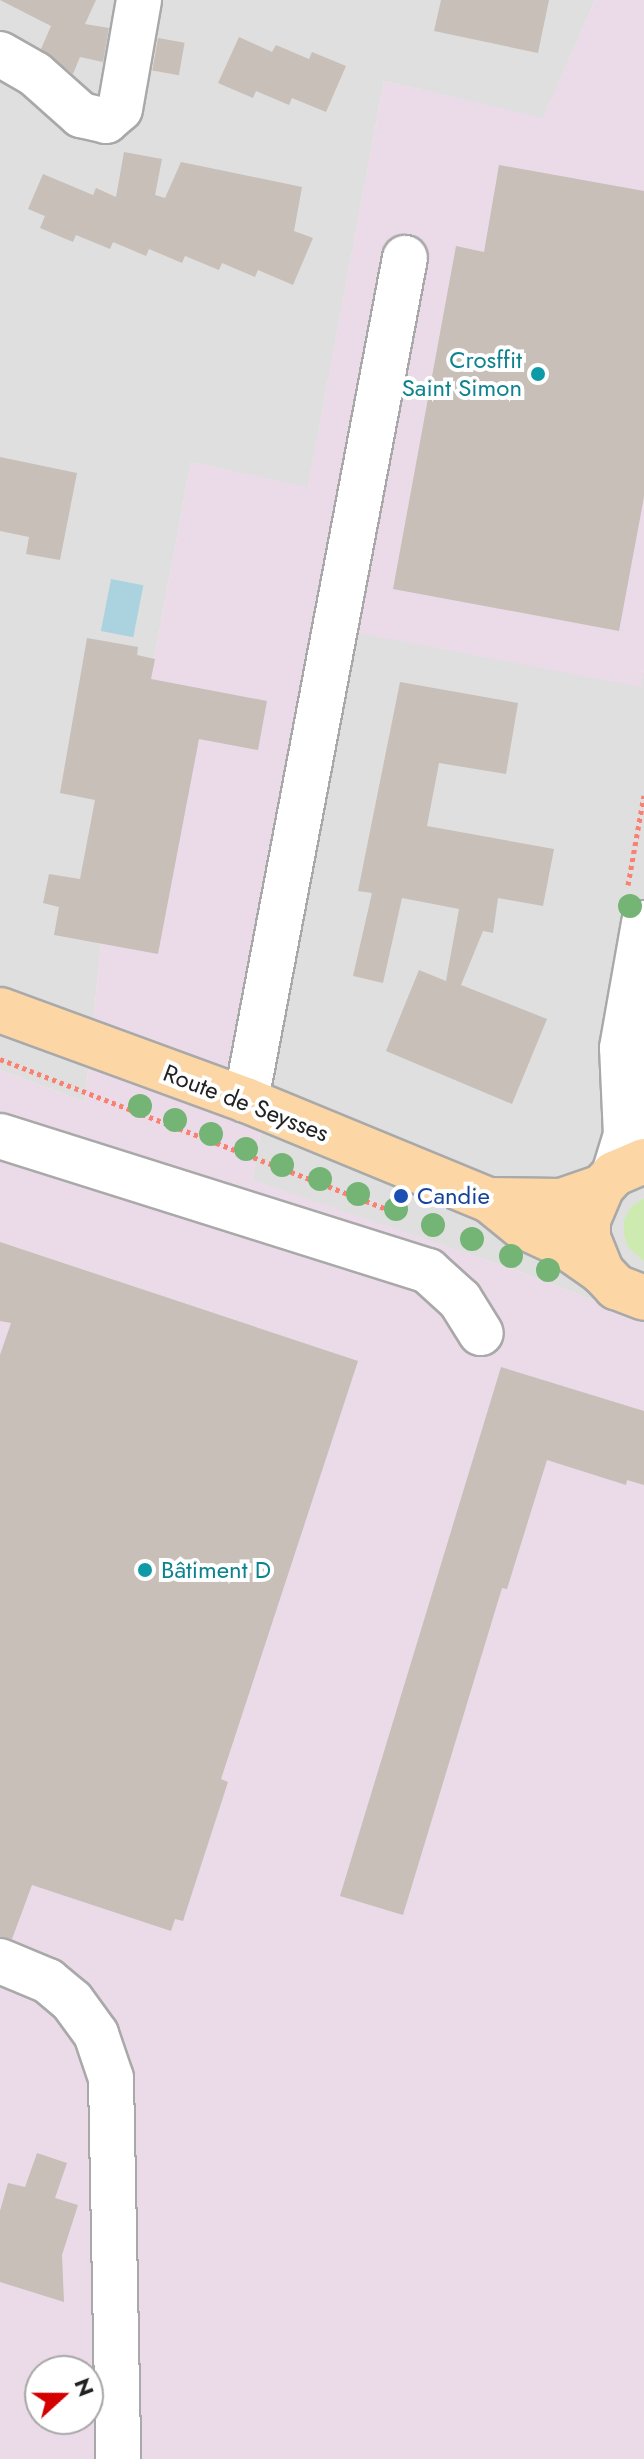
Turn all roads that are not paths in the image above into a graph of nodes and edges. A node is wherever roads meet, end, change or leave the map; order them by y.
1 (139, 0) edge
2 (0, 54) edge
3 (405, 258) dead end
4 (644, 923) edge
5 (0, 1010) edge
6 (246, 1100) junction
7 (0, 1136) edge
8 (620, 1174) edge
9 (489, 1200) junction
10 (602, 1272) junction
11 (644, 1298) edge
12 (481, 1333) dead end
13 (0, 1961) edge
14 (118, 2459) edge

1 - 2 street
3 - 6 street
4 - 8 street
5 - 6 main road, Route de Seysses
6 - 9 main road, Route de Seysses
7 - 12 street
8 - 9 main road, Route de Seysses
8 - 10 main road
9 - 10 main road, Route de Seysses
10 - 11 main road, Route de Seysses
13 - 14 street

